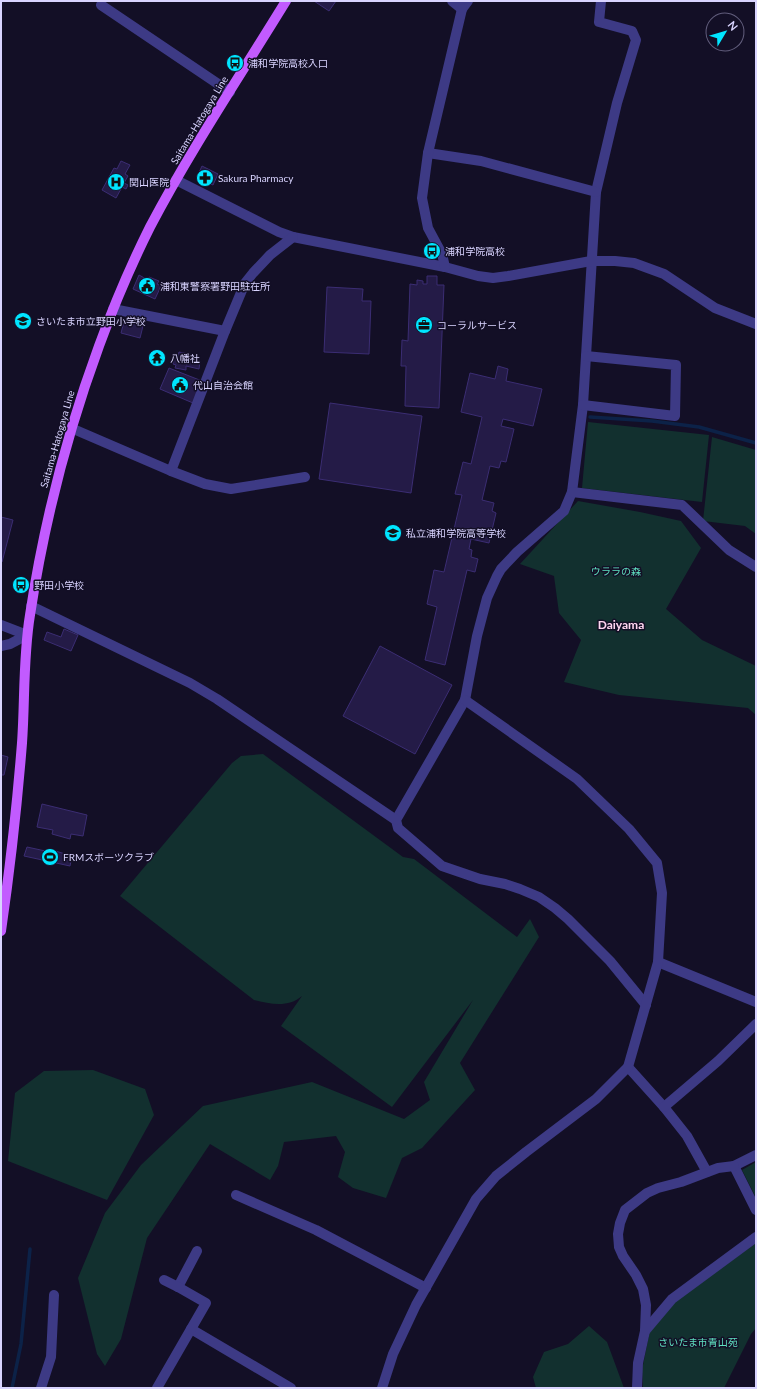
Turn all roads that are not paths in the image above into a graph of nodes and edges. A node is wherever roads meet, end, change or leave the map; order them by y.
1 (286, 1) edge
2 (452, 1) edge
3 (601, 1) edge
4 (101, 5) dead end
5 (465, 5) edge
6 (230, 92) junction
7 (428, 153) junction
8 (176, 180) junction
9 (596, 192) junction
10 (293, 237) junction
11 (591, 261) junction
12 (445, 267) junction
13 (113, 309) junction
14 (756, 324) edge
15 (225, 331) junction
16 (586, 356) junction
17 (582, 413) junction
18 (71, 428) junction
19 (171, 471) junction
20 (305, 477) dead end
21 (572, 492) junction
22 (756, 567) edge
23 (31, 606) junction
24 (1, 625) edge
25 (27, 635) junction
26 (1, 646) edge
27 (465, 700) junction
28 (396, 820) junction
29 (1, 931) edge
30 (658, 962) junction
31 (756, 1002) edge
32 (646, 1005) junction
33 (756, 1024) edge
34 (628, 1067) junction
35 (664, 1107) junction
36 (756, 1155) edge
37 (734, 1166) junction
38 (707, 1172) junction
39 (236, 1195) dead end
40 (756, 1210) edge
41 (756, 1237) edge
42 (197, 1250) dead end
43 (164, 1280) dead end
44 (178, 1287) junction
45 (426, 1288) junction
46 (54, 1294) dead end
47 (191, 1329) junction
48 (645, 1331) junction
49 (41, 1388) edge
50 (157, 1388) edge
51 (291, 1388) edge
52 (382, 1388) edge
53 (637, 1388) edge

1 - 6 main road, Saitama-Hatogaya Line
2 - 5 street
3 - 9 street
4 - 6 street
5 - 7 street
6 - 8 main road, Saitama-Hatogaya Line
7 - 9 street
7 - 12 street
8 - 10 street
8 - 13 main road, Saitama-Hatogaya Line
9 - 11 street
10 - 12 street
10 - 15 street
11 - 12 street
11 - 14 street
11 - 16 street
13 - 15 street
13 - 18 main road, Saitama-Hatogaya Line
15 - 19 street
16 - 17 street
16 - 17 street
17 - 21 street
18 - 19 street
18 - 23 main road, Saitama-Hatogaya Line
19 - 20 street
21 - 22 street
21 - 27 street
23 - 25 main road, Saitama-Hatogaya Line
23 - 28 street
24 - 25 street
25 - 26 street
25 - 29 main road, Saitama-Hatogaya Line
27 - 28 street
27 - 30 street
28 - 32 street
30 - 31 street
30 - 32 street
32 - 34 street
33 - 35 street
34 - 35 street
34 - 45 street
35 - 38 street
36 - 37 street
37 - 38 street
37 - 40 street
38 - 48 street
39 - 45 street
41 - 48 street
42 - 44 street
43 - 44 street
44 - 47 street
45 - 52 street
46 - 49 street
47 - 50 street
47 - 51 street
48 - 53 street

